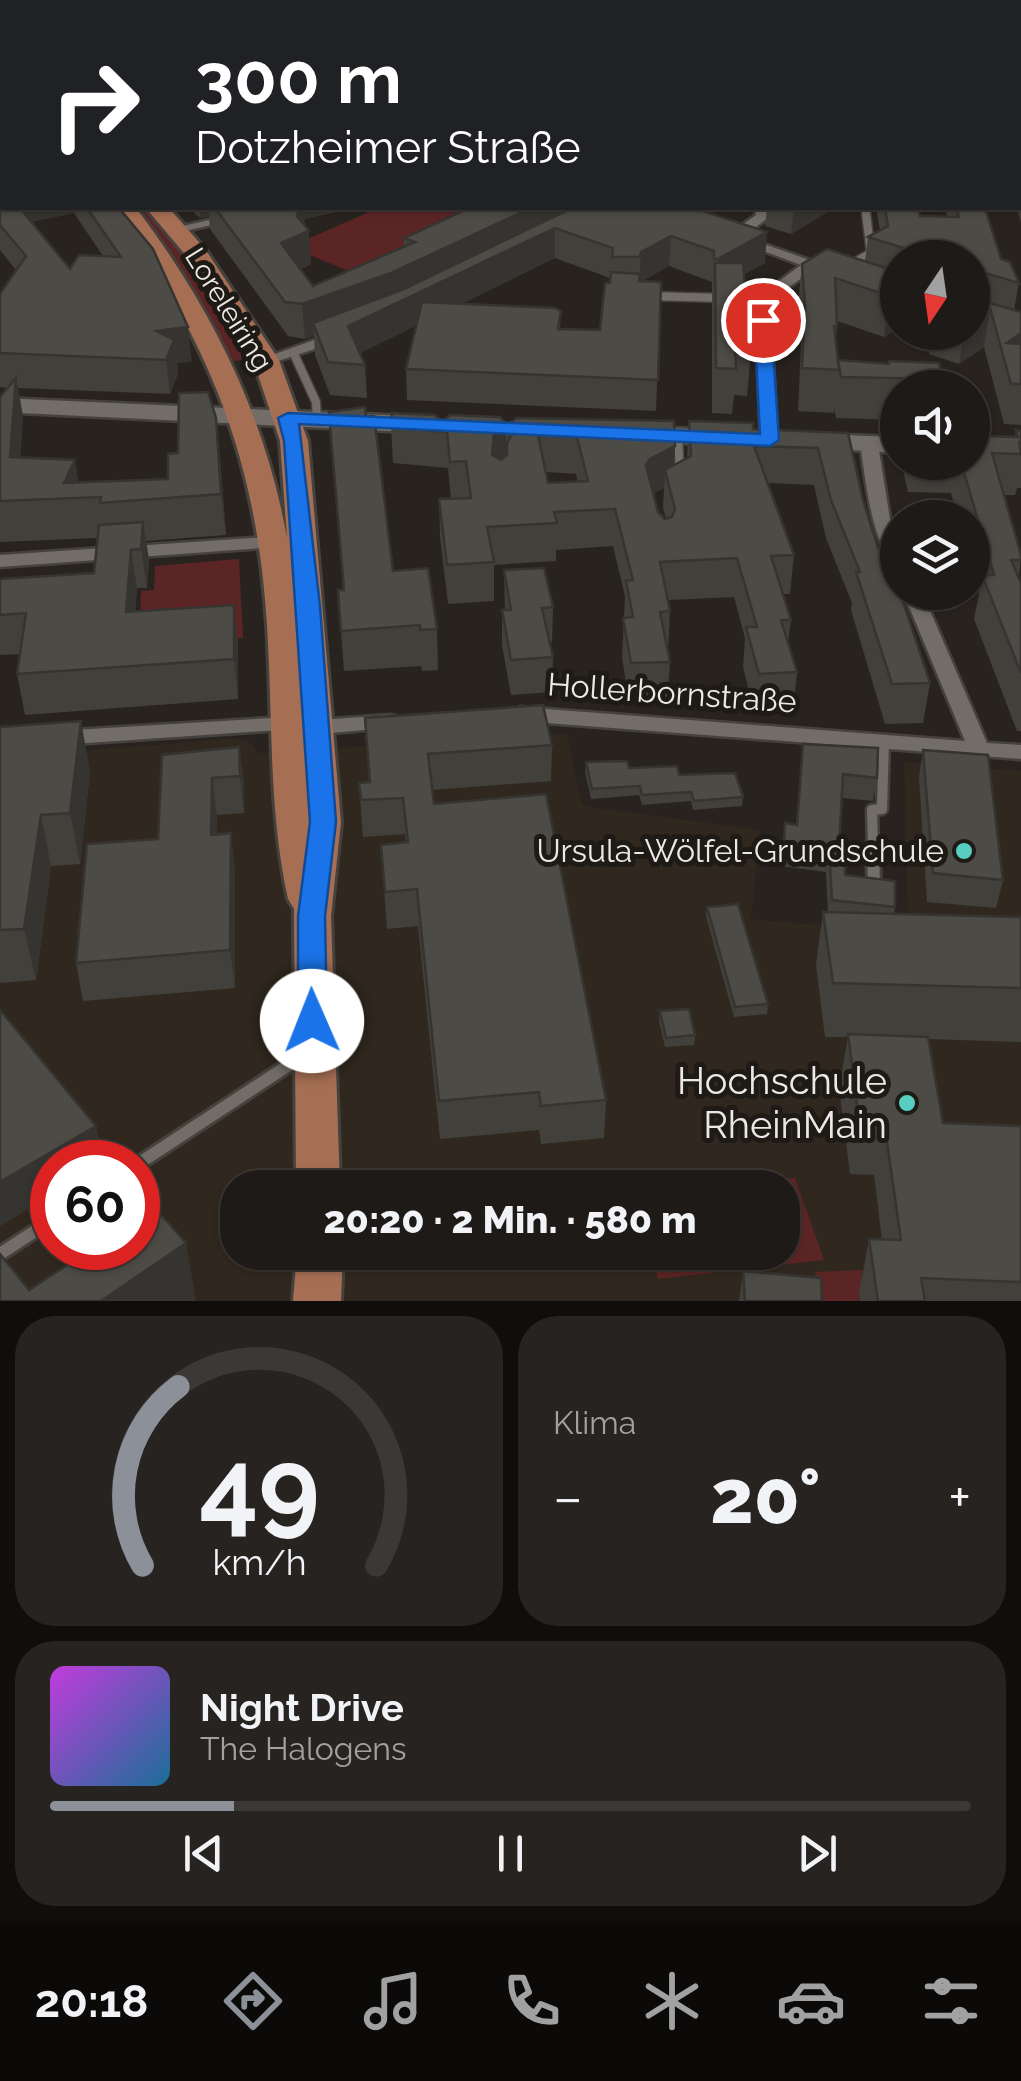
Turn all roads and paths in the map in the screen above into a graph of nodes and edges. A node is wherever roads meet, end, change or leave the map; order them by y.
1 (126, 210) edge
2 (159, 210) edge
3 (267, 210) edge
4 (762, 210) edge
5 (865, 210) edge
6 (177, 229) junction
7 (715, 232) edge
8 (733, 238) junction
9 (812, 264) junction
10 (838, 272) junction
11 (857, 279) edge
12 (630, 296) edge
13 (762, 300) junction
14 (356, 330) edge
15 (294, 354) junction
16 (266, 360) junction
17 (0, 406) edge
18 (240, 416) junction
19 (288, 418) junction
20 (317, 420) junction
21 (464, 427) edge
22 (607, 434) edge
23 (678, 436) junction
24 (770, 440) junction
25 (869, 444) junction
26 (880, 444) edge
27 (681, 489) edge
28 (880, 513) edge
29 (289, 542) junction
30 (0, 561) edge
31 (920, 610) edge
32 (500, 714) edge
33 (412, 720) edge
34 (303, 726) junction
35 (33, 740) edge
36 (884, 742) junction
37 (980, 750) junction
38 (1021, 752) edge
39 (874, 895) edge
40 (314, 1049) junction
41 (160, 1150) edge
42 (317, 1170) edge
43 (30, 1234) edge
44 (0, 1254) edge
45 (319, 1270) edge
46 (318, 1301) edge

1 - 18 main road, Loreleiring
2 - 6 main road, Loreleiring
3 - 6 street
4 - 8 street
5 - 10 lane
6 - 16 main road, Loreleiring
7 - 8 street
8 - 9 street
9 - 10 street
9 - 13 street
10 - 11 street
12 - 13 lane
13 - 24 street
14 - 15 street
15 - 16 street
15 - 20 lane, Loreleiring
16 - 19 main road, Loreleiring
17 - 18 main road
18 - 19 main road
18 - 29 main road, Loreleiring
19 - 20 main road
19 - 29 main road, Loreleiring
20 - 21 main road
22 - 23 main road
23 - 24 main road
23 - 27 lane
24 - 25 main road
25 - 26 main road
25 - 28 street
29 - 30 street
29 - 34 main road
31 - 37 street
32 - 36 street, Hollerbornstraße
33 - 34 street
34 - 35 street
34 - 40 main road
36 - 37 street, Hollerbornstraße
36 - 39 lane
37 - 38 street, Hollerbornstraße
40 - 41 lane
40 - 42 main road
43 - 44 lane
45 - 46 main road

